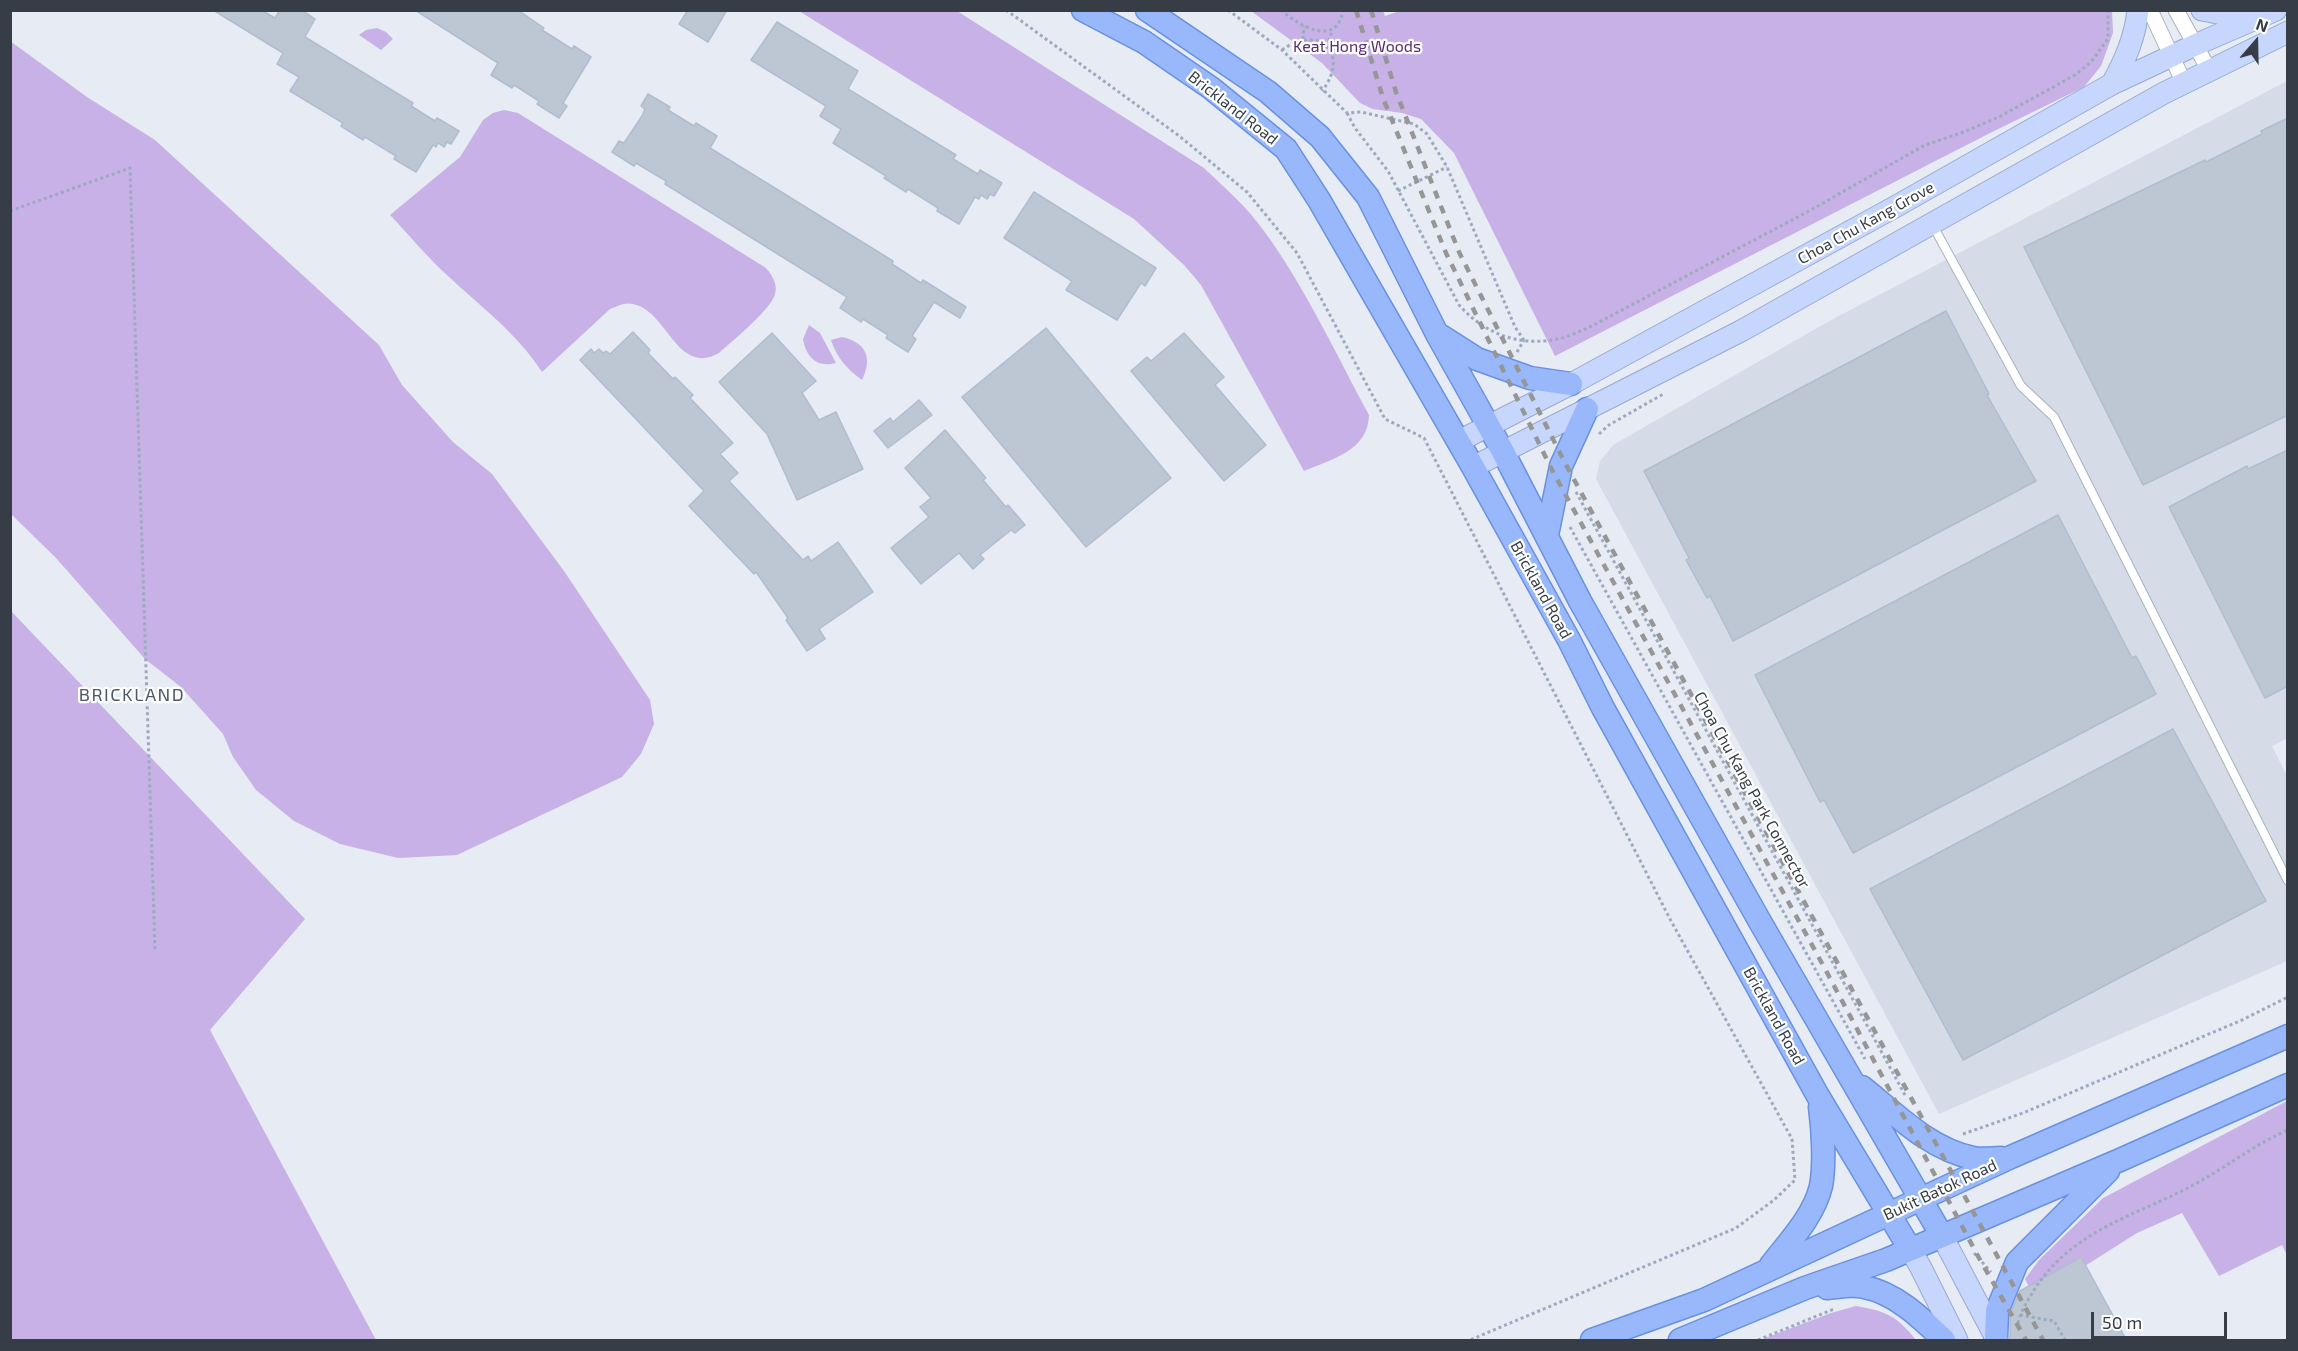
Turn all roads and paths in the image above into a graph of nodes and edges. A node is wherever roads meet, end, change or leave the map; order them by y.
1 (1006, 10) edge
2 (1083, 10) edge
3 (1148, 10) edge
4 (1228, 10) edge
5 (1281, 10) edge
6 (1343, 10) edge
7 (2108, 10) edge
8 (2138, 10) edge
9 (2150, 10) edge
10 (2176, 10) edge
11 (2202, 10) edge
12 (2250, 10) edge
13 (2276, 10) edge
14 (1304, 26) junction
15 (1332, 30) junction
16 (2288, 32) edge
17 (1303, 39) junction
18 (2195, 45) junction
19 (1327, 47) junction
20 (1282, 50) junction
21 (2172, 56) junction
22 (2210, 70) junction
23 (2184, 83) junction
24 (2112, 84) junction
25 (1322, 91) junction
26 (1347, 113) junction
27 (1447, 167) junction
28 (1398, 191) junction
29 (10, 211) edge
30 (1932, 223) junction
31 (1437, 334) junction
32 (1524, 340) junction
33 (1571, 384) junction
34 (1587, 410) junction
35 (1488, 426) junction
36 (1459, 441) junction
37 (1502, 450) junction
38 (1473, 467) junction
39 (1575, 489) dead end
40 (1570, 527) dead end
41 (1547, 535) junction
42 (2288, 881) edge
43 (155, 950) dead end
44 (2288, 997) edge
45 (2288, 1036) edge
46 (1860, 1073) junction
47 (2288, 1085) edge
48 (1818, 1096) junction
49 (1910, 1104) dead end
50 (2288, 1130) edge
51 (1956, 1137) dead end
52 (2011, 1157) junction
53 (2120, 1160) junction
54 (1921, 1198) junction
55 (1887, 1214) junction
56 (1942, 1236) junction
57 (1910, 1249) junction
58 (1769, 1268) junction
59 (1805, 1288) junction
60 (1834, 1309) dead end
61 (1997, 1339) edge
62 (1470, 1341) edge
63 (1592, 1341) edge
64 (1680, 1341) edge
65 (1758, 1341) edge
66 (1944, 1341) edge
67 (1957, 1341) edge
68 (2065, 1341) edge

1 - 62 path
2 - 36 main road, Brickland Road
3 - 31 main road, Brickland Road
4 - 20 path
5 - 14 path
6 - 15 path
7 - 32 path
8 - 24 street
9 - 21 street
10 - 18 street
11 - 12 street
13 - 18 street, Choa Chu Kang Grove
14 - 15 path
14 - 17 path
15 - 19 path
16 - 22 street, Choa Chu Kang Grove
17 - 19 path
17 - 20 path
18 - 21 street, Choa Chu Kang Grove
18 - 22 street
19 - 25 path
20 - 25 path
21 - 23 street
21 - 24 street, Choa Chu Kang Grove
22 - 23 street, Choa Chu Kang Grove
23 - 30 street, Choa Chu Kang Grove
24 - 33 street, Choa Chu Kang Grove
25 - 26 path
26 - 27 path
26 - 28 path
27 - 28 path
27 - 32 path
28 - 32 path
29 - 43 path
30 - 34 street, Choa Chu Kang Grove
30 - 42 lane
31 - 33 main road
31 - 35 main road, Brickland Road
33 - 35 street, Choa Chu Kang Grove
34 - 37 street, Choa Chu Kang Grove
34 - 41 main road
35 - 36 street, Choa Chu Kang Grove
35 - 37 main road, Brickland Road
36 - 38 main road, Brickland Road
37 - 38 street, Choa Chu Kang Grove
37 - 41 main road, Brickland Road
38 - 48 main road, Brickland Road
39 - 49 path, Choa Chu Kang Park Connector
40 - 46 path
41 - 46 main road, Brickland Road
44 - 51 path
45 - 52 main road, Bukit Batok Road
46 - 52 main road
46 - 54 main road, Brickland Road
47 - 53 main road
48 - 55 main road, Brickland Road
48 - 58 main road
50 - 68 path
52 - 54 main road, Bukit Batok Road
53 - 56 main road
53 - 61 main road
54 - 55 main road, Bukit Batok Road
54 - 56 main road, Brickland Road
55 - 57 main road, Brickland Road
55 - 58 main road, Bukit Batok Road
56 - 57 main road
56 - 61 street
57 - 59 main road
57 - 67 street
58 - 63 main road, Bukit Batok Road
59 - 64 main road
59 - 66 main road
60 - 65 path

